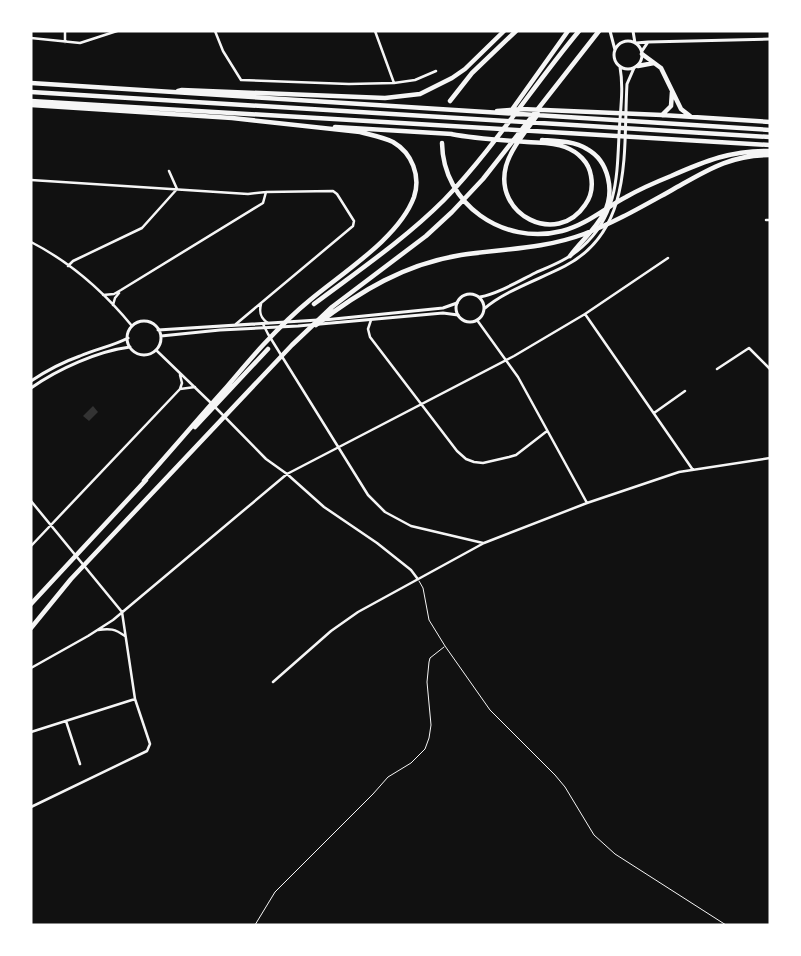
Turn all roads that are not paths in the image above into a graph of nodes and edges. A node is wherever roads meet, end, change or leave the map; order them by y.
1 (65, 31) edge
2 (117, 31) edge
3 (214, 31) edge
4 (375, 31) edge
5 (504, 31) edge
6 (516, 31) edge
7 (568, 31) edge
8 (579, 31) edge
9 (599, 31) edge
10 (610, 31) edge
11 (633, 31) edge
12 (31, 38) edge
13 (770, 39) edge
14 (65, 42) junction
15 (648, 42) junction
16 (636, 43) junction
17 (615, 50) junction
18 (642, 52) junction
19 (655, 63) junction
20 (571, 66) junction
21 (620, 67) junction
22 (636, 67) junction
23 (436, 71) dead end
24 (394, 83) junction
25 (31, 84) edge
26 (671, 89) junction
27 (31, 92) edge
28 (174, 92) junction
29 (31, 100) edge
30 (450, 101) dead end
31 (31, 105) edge
32 (478, 112) junction
33 (662, 115) junction
34 (692, 117) junction
35 (770, 122) edge
36 (296, 124) junction
37 (770, 130) edge
38 (770, 137) edge
39 (527, 140) junction
40 (442, 142) dead end
41 (770, 144) edge
42 (486, 150) junction
43 (770, 153) edge
44 (169, 171) dead end
45 (31, 180) edge
46 (177, 190) junction
47 (266, 192) junction
48 (611, 201) junction
49 (31, 242) edge
50 (570, 256) joint
51 (668, 258) dead end
52 (68, 266) junction
53 (121, 290) junction
54 (103, 295) junction
55 (480, 297) junction
56 (457, 302) junction
57 (262, 303) junction
58 (314, 304) dead end
59 (114, 305) junction
60 (484, 309) junction
61 (252, 311) junction
62 (260, 312) junction
63 (585, 314) junction
64 (458, 315) junction
65 (371, 320) junction
66 (477, 320) junction
67 (269, 323) junction
68 (236, 324) junction
69 (263, 324) junction
70 (132, 326) junction
71 (265, 329) junction
72 (158, 330) junction
73 (161, 336) junction
74 (128, 338) junction
75 (292, 345) junction
76 (130, 347) junction
77 (268, 349) dead end
78 (156, 350) junction
79 (506, 360) junction
80 (717, 368) dead end
81 (770, 369) edge
82 (179, 373) junction
83 (31, 381) edge
84 (195, 387) junction
85 (31, 388) edge
86 (180, 389) junction
87 (685, 391) dead end
88 (421, 404) junction
89 (654, 413) junction
90 (547, 431) junction
91 (338, 448) junction
92 (770, 458) edge
93 (692, 470) junction
94 (287, 474) junction
95 (144, 481) junction
96 (31, 501) edge
97 (587, 503) junction
98 (50, 524) junction
99 (484, 543) junction
100 (31, 546) edge
101 (417, 578) junction
102 (31, 604) edge
103 (122, 612) junction
104 (31, 628) edge
105 (96, 631) junction
106 (126, 637) junction
107 (445, 646) junction
108 (31, 668) edge
109 (273, 682) dead end
110 (135, 699) junction
111 (66, 721) junction
112 (31, 732) edge
113 (80, 764) dead end
114 (31, 807) edge
115 (255, 925) edge
116 (726, 925) edge

1 - 14 street
2 - 14 street
3 - 24 street
4 - 24 street
5 - 28 highway
6 - 30 highway
7 - 42 highway
8 - 42 highway
9 - 20 highway
10 - 17 street
11 - 16 street
12 - 14 street
13 - 15 street
15 - 16 street
15 - 18 street
16 - 17 street
16 - 18 street
17 - 21 street
18 - 19 highway
18 - 22 street
19 - 22 highway
19 - 26 highway
20 - 39 highway
20 - 75 highway
21 - 22 street
21 - 48 street
22 - 60 street
23 - 24 street
25 - 28 highway
26 - 33 highway
26 - 34 highway
27 - 38 highway
28 - 32 highway
29 - 41 highway
31 - 36 highway
32 - 33 highway
32 - 37 highway
33 - 34 highway
34 - 35 highway
36 - 39 highway
36 - 95 highway
39 - 48 highway
40 - 43 highway
42 - 58 highway
43 - 75 highway
44 - 46 street
45 - 46 street
46 - 47 street
46 - 52 street
47 - 53 street
47 - 57 street
48 - 50 highway
49 - 52 street
50 - 55 street
51 - 63 street
52 - 54 street
53 - 54 street
53 - 59 street
54 - 59 street
55 - 56 street
55 - 60 street
56 - 64 street
56 - 67 street
57 - 61 street
57 - 62 street
59 - 70 street
60 - 66 street
61 - 62 street
61 - 68 street
62 - 67 street
63 - 79 street
63 - 89 street
64 - 65 street
64 - 66 street
65 - 71 street
65 - 88 street
66 - 79 street
67 - 69 street
68 - 69 street
68 - 72 street
69 - 71 street
70 - 72 street
70 - 74 street
71 - 73 street
71 - 91 street
72 - 73 street
73 - 78 street
74 - 76 street
74 - 83 street
75 - 104 highway
76 - 78 street
76 - 85 street
77 - 95 highway
78 - 82 street
79 - 88 street
79 - 90 street
80 - 81 street
82 - 84 street
82 - 86 street
84 - 86 street
84 - 94 street
86 - 98 street
87 - 89 street
88 - 90 street
88 - 91 street
89 - 93 street
90 - 97 street
91 - 94 street
91 - 99 street
92 - 93 street
93 - 97 street
94 - 101 street
94 - 103 street
95 - 102 highway
96 - 98 street
97 - 99 street
98 - 100 street
98 - 103 street
99 - 101 street
101 - 107 lane
101 - 109 street
103 - 105 street
103 - 106 street
105 - 106 street
105 - 108 street
106 - 110 street
107 - 115 lane
107 - 116 lane
110 - 111 street
110 - 114 street
111 - 112 street
111 - 113 street

